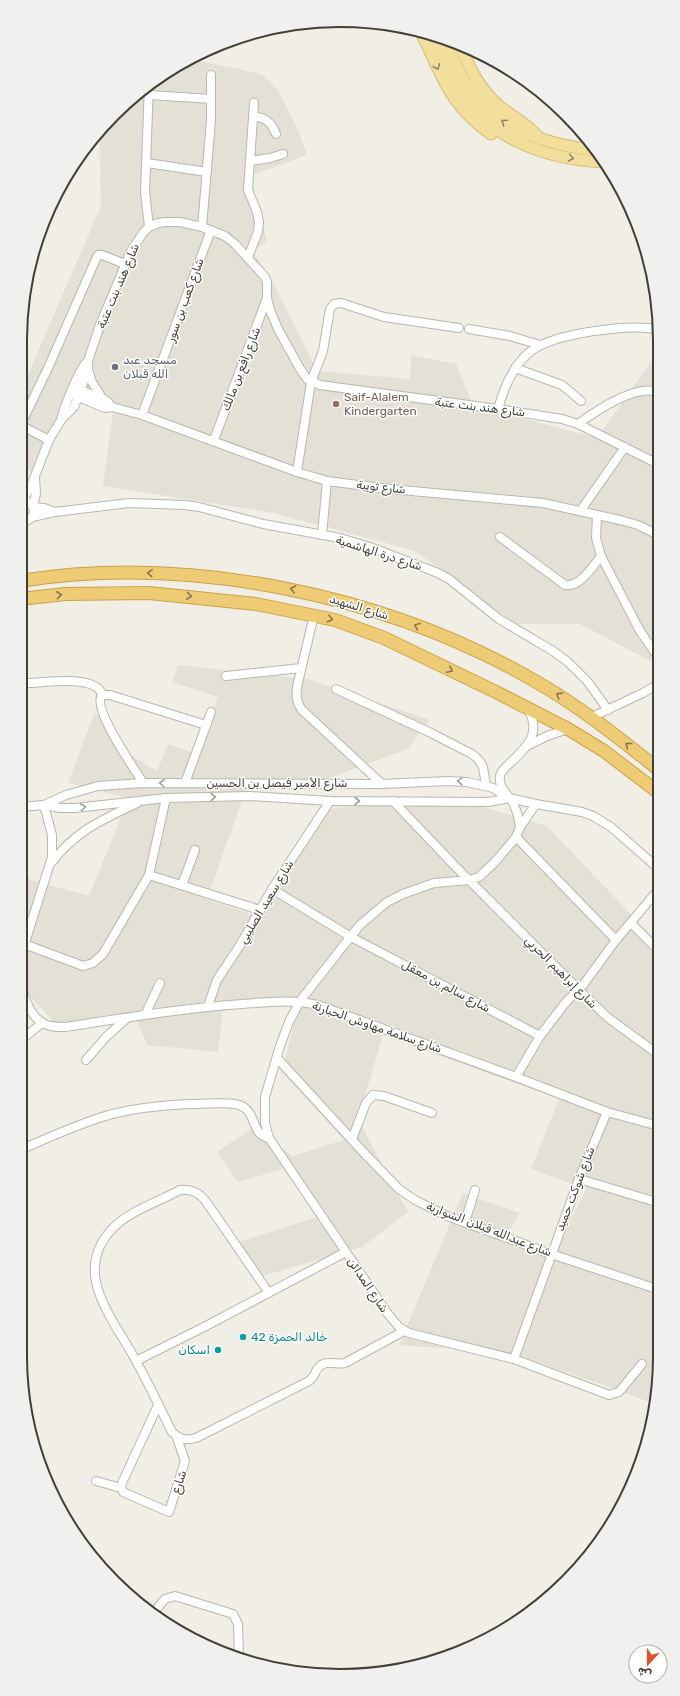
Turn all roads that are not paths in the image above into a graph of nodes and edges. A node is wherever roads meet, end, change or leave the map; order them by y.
1 (424, 39) edge
2 (437, 43) edge
3 (448, 47) edge
4 (462, 52) edge
5 (211, 75) dead end
6 (150, 92) edge
7 (150, 95) junction
8 (211, 99) junction
9 (254, 103) dead end
10 (253, 117) junction
11 (276, 134) dead end
12 (539, 139) junction
13 (588, 149) edge
14 (540, 151) junction
15 (283, 154) dead end
16 (250, 161) junction
17 (597, 162) edge
18 (147, 163) junction
19 (207, 172) junction
20 (149, 227) junction
21 (202, 227) junction
22 (211, 230) junction
23 (248, 257) junction
24 (125, 264) junction
25 (268, 298) junction
26 (459, 328) dead end
27 (469, 329) dead end
28 (652, 329) edge
29 (540, 345) junction
30 (88, 361) junction
31 (515, 368) junction
32 (88, 370) junction
33 (312, 382) junction
34 (653, 391) edge
35 (76, 392) junction
36 (102, 399) junction
37 (581, 401) dead end
38 (112, 407) junction
39 (498, 409) junction
40 (27, 412) edge
41 (142, 415) junction
42 (578, 424) junction
43 (27, 429) edge
44 (49, 440) junction
45 (214, 440) junction
46 (625, 447) junction
47 (653, 461) edge
48 (298, 472) junction
49 (35, 476) junction
50 (327, 481) junction
51 (27, 491) edge
52 (27, 501) edge
53 (33, 507) junction
54 (581, 510) junction
55 (55, 512) junction
56 (597, 515) junction
57 (27, 518) edge
58 (27, 519) edge
59 (653, 533) edge
60 (322, 535) junction
61 (500, 537) dead end
62 (602, 556) junction
63 (27, 580) edge
64 (27, 598) edge
65 (314, 615) junction
66 (653, 650) edge
67 (301, 668) junction
68 (226, 676) dead end
69 (27, 684) edge
70 (653, 687) edge
71 (336, 689) dead end
72 (102, 695) junction
73 (528, 709) junction
74 (608, 710) junction
75 (211, 712) dead end
76 (592, 717) junction
77 (206, 725) junction
78 (568, 729) junction
79 (526, 746) junction
80 (653, 765) edge
81 (144, 783) junction
82 (185, 784) junction
83 (382, 784) junction
84 (486, 786) junction
85 (653, 789) edge
86 (166, 798) junction
87 (509, 798) junction
88 (330, 800) junction
89 (142, 801) junction
90 (393, 801) junction
91 (536, 804) junction
92 (44, 805) junction
93 (27, 806) edge
94 (520, 827) junction
95 (516, 837) junction
96 (195, 850) dead end
97 (51, 864) junction
98 (653, 864) edge
99 (149, 875) junction
100 (470, 880) junction
101 (182, 885) junction
102 (272, 889) junction
103 (653, 896) edge
104 (260, 910) junction
105 (630, 923) junction
106 (27, 935) edge
107 (351, 937) junction
108 (616, 940) junction
109 (27, 945) edge
110 (653, 945) edge
111 (160, 983) dead end
112 (578, 990) junction
113 (300, 1001) junction
114 (27, 1002) edge
115 (208, 1006) junction
116 (145, 1015) junction
117 (127, 1018) junction
118 (42, 1023) junction
119 (27, 1035) edge
120 (540, 1036) junction
121 (653, 1051) edge
122 (277, 1058) junction
123 (86, 1060) dead end
124 (516, 1077) junction
125 (607, 1112) junction
126 (432, 1113) dead end
127 (653, 1124) edge
128 (269, 1138) junction
129 (352, 1139) junction
130 (27, 1147) edge
131 (579, 1179) junction
132 (475, 1190) dead end
133 (653, 1201) edge
134 (465, 1222) junction
135 (346, 1252) junction
136 (551, 1254) junction
137 (653, 1288) edge
138 (269, 1293) junction
139 (404, 1331) junction
140 (514, 1359) junction
141 (136, 1361) junction
142 (642, 1364) dead end
143 (158, 1405) junction
144 (176, 1435) junction
145 (96, 1481) dead end
146 (121, 1488) junction
147 (156, 1609) edge
148 (238, 1652) edge

1 -> 14 main road
2 - 14 main road
12 -> 3 main road
4 - 12 main road
5 - 8 street
6 - 7 street
7 - 8 street
7 - 18 street
8 - 19 street
9 - 10 street
10 - 11 street
10 - 16 street
12 - 13 main road
14 -> 17 main road
15 - 16 street
16 - 23 street
18 - 19 street
18 - 20 street
19 - 21 street
20 - 21 street
20 - 24 street, شارع هند بنت عتبة
21 - 22 street
22 - 23 street
22 - 41 street, شارع كعب بن سور
23 - 25 street
24 - 30 street, شارع هند بنت عتبة
24 - 40 street
25 - 33 street
25 - 45 street, شارع رافع بن مالك
26 - 33 street
27 - 29 street
28 - 29 street
29 - 31 street
30 - 32 street, شارع هند بنت عتبة
30 - 35 street, شارع هند بنت عتبة
31 - 37 street
31 - 39 street
32 - 35 street, شارع هند بنت عتبة
32 - 36 street
33 - 39 street, شارع هند بنت عتبة
33 - 48 street
34 - 42 street
35 - 36 street, شارع ثويبة
35 - 38 street, شارع ثويبة
35 - 44 street, شارع هند بنت عتبة
36 - 38 street, شارع ثويبة
38 - 41 street, شارع ثويبة
39 - 42 street, شارع هند بنت عتبة
41 - 45 street, شارع ثويبة
42 - 46 street, شارع هند بنت عتبة
43 - 44 street
44 - 49 street, شارع هند بنت عتبة
45 - 48 street, شارع ثويبة
46 - 47 street, شارع هند بنت عتبة
46 - 54 street
48 - 50 street, شارع ثويبة
49 - 51 street, شارع هند بنت عتبة
49 - 53 street, شارع هند بنت عتبة
50 - 54 street, شارع ثويبة
50 - 60 street
52 - 53 street, شارع درة الهاشمية
53 - 55 street, شارع درة الهاشمية
53 - 57 street, شارع هند بنت عتبة
54 - 56 street, شارع ثويبة
55 - 58 street, شارع درة الهاشمية
55 - 60 street, شارع درة الهاشمية
56 - 59 street, شارع ثويبة
56 - 62 street
60 - 74 street, شارع درة الهاشمية
61 - 62 street
62 - 66 street
76 -> 63 highway, شارع الشهيد
64 -> 65 highway, شارع الشهيد
65 - 67 street
65 -> 73 highway, شارع الشهيد
67 - 68 street
67 - 83 street
69 - 72 street
70 - 74 street
71 - 84 street
72 - 77 street
72 - 81 street
73 - 78 highway, شارع الشهيد
73 - 79 street
74 - 76 street
75 - 77 street
80 -> 76 highway, شارع الشهيد
77 - 82 street
78 - 79 street
78 - 85 highway, شارع الشهيد
79 - 87 street
82 -> 81 street, شارع الأمير فيصل بن الحسين
81 - 92 street, شارع الأمير فيصل بن الحسين
82 - 83 street, شارع الأمير فيصل بن الحسين
84 -> 83 street, شارع الأمير فيصل بن الحسين
84 - 87 street, شارع الأمير فيصل بن الحسين
86 -> 88 street, شارع الأمير فيصل بن الحسين
86 - 89 street, شارع الأمير فيصل بن الحسين
86 - 99 street
87 - 90 street, شارع الأمير فيصل بن الحسين
87 - 91 street, شارع الأمير فيصل بن الحسين
87 - 94 street
88 -> 90 street, شارع الأمير فيصل بن الحسين
88 - 102 street, شارع سعيد الصليبي
92 -> 89 street, شارع الأمير فيصل بن الحسين
89 - 97 street
90 - 100 street, شارع إبراهيم الحربي
91 - 94 street
91 - 98 street, شارع الأمير فيصل بن الحسين
92 - 93 street, شارع الأمير فيصل بن الحسين
92 - 97 street
94 - 95 street
95 - 100 street
95 - 108 street
96 - 101 street
97 - 106 street
99 - 101 street
99 - 109 street
100 - 107 street, شارع المدائن
100 - 112 street, شارع إبراهيم الحربي
101 - 104 street
102 - 104 street, شارع سعيد الصليبي
102 - 107 street, شارع سالم بن معقل
103 - 105 street
104 - 115 street, شارع سعيد الصليبي
105 - 108 street
105 - 110 street
107 - 113 street, شارع المدائن
107 - 120 street, شارع سالم بن معقل
108 - 112 street
111 - 116 street
112 - 120 street
112 - 121 street, شارع إبراهيم الحربي
113 - 115 street, شارع سلامة مهاوش الحبارنة
113 - 122 street, شارع المدائن
113 - 124 street, شارع سلامة مهاوش الحبارنة
114 - 118 street
115 - 116 street, شارع سلامة مهاوش الحبارنة
116 - 117 street, شارع سلامة مهاوش الحبارنة
117 - 118 street, شارع سلامة مهاوش الحبارنة
117 - 123 street
118 - 119 street
120 - 124 street
122 - 128 street, شارع المدائن
122 - 129 street, شارع عبدالله قبلان الشواربة
124 - 125 street, شارع سلامة مهاوش الحبارنة
125 - 127 street, شارع سلامة مهاوش الحبارنة
125 - 131 street, شارع شوكت حميد
126 - 129 street
128 - 130 street
128 - 135 street, شارع المدائن
129 - 134 street, شارع عبدالله قبلان الشواربة
131 - 133 street
131 - 136 street, شارع شوكت حميد
132 - 134 street
134 - 136 street, شارع عبدالله قبلان الشواربة
135 - 138 street
135 - 139 street, شارع المدائن
136 - 137 street, شارع عبدالله قبلان الشواربة
136 - 140 street, شارع شوكت حميد
138 - 141 street
138 - 141 street
139 - 140 street, شارع المدائن
139 - 144 street
140 - 142 street, شارع المدائن
141 - 143 street
143 - 144 street
143 - 146 street
144 - 146 street, شارع
145 - 146 street
147 - 148 street

